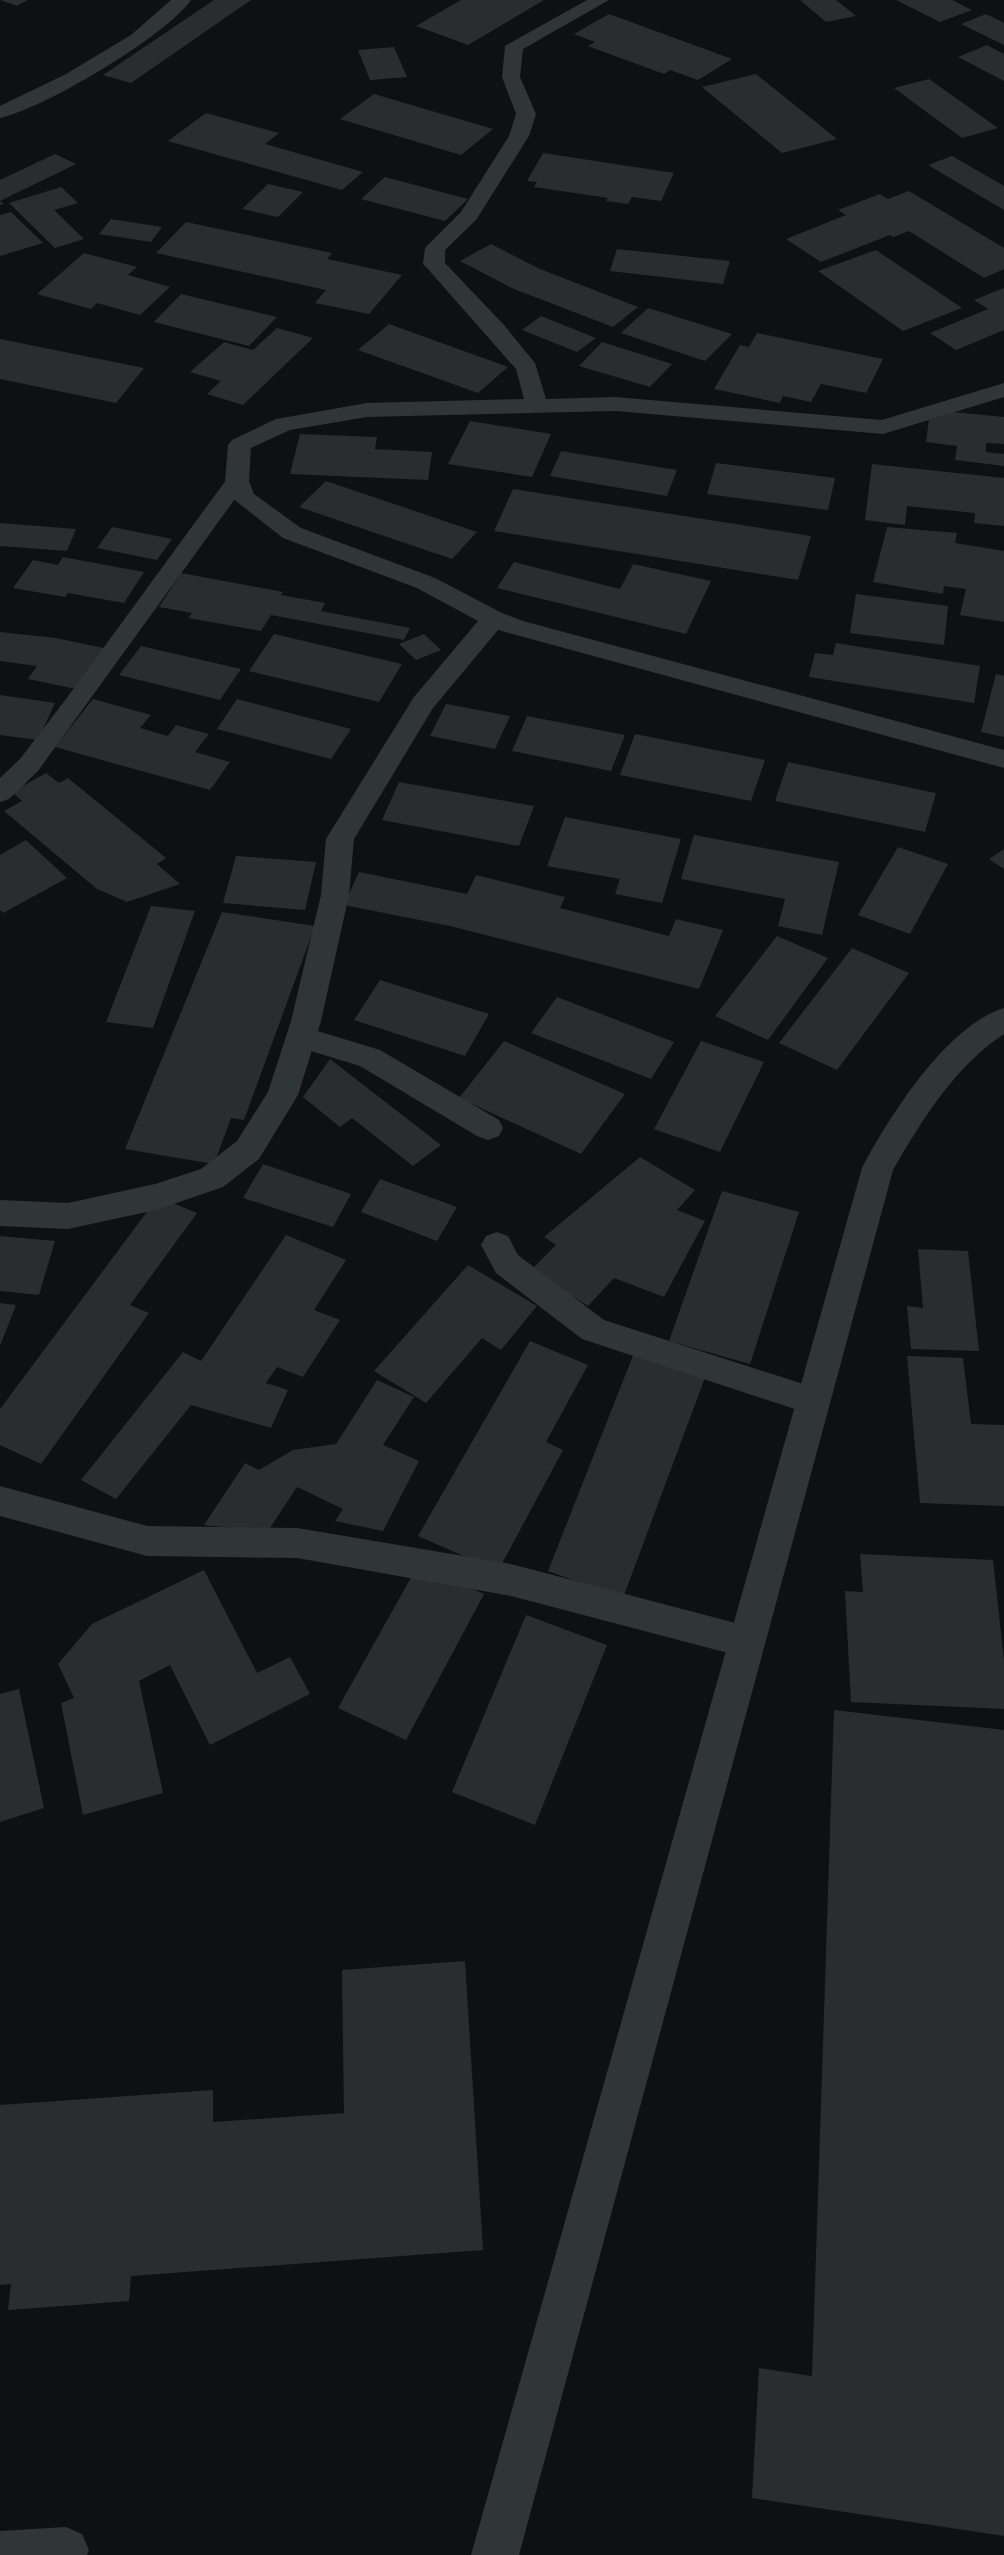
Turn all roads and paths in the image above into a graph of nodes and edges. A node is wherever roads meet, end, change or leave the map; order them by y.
1 (182, 0) edge
2 (600, 0) edge
3 (0, 112) edge
4 (1004, 390) edge
5 (537, 405) junction
6 (237, 481) junction
7 (493, 619) junction
8 (1004, 759) edge
9 (0, 793) edge
10 (1004, 1019) edge
11 (301, 1037) junction
12 (488, 1128) dead end
13 (0, 1214) edge
14 (497, 1245) dead end
15 (813, 1401) junction
16 (0, 1501) edge
17 (747, 1642) junction
18 (66, 2550) dead end
19 (0, 2554) edge
20 (495, 2555) edge

1 - 3 street
2 - 5 street
4 - 5 street
5 - 6 street
6 - 7 street
6 - 9 lane
7 - 8 street
7 - 11 street
10 - 15 street
11 - 12 lane
11 - 13 street
14 - 15 lane
15 - 17 street
16 - 17 lane
17 - 20 street
18 - 19 lane

